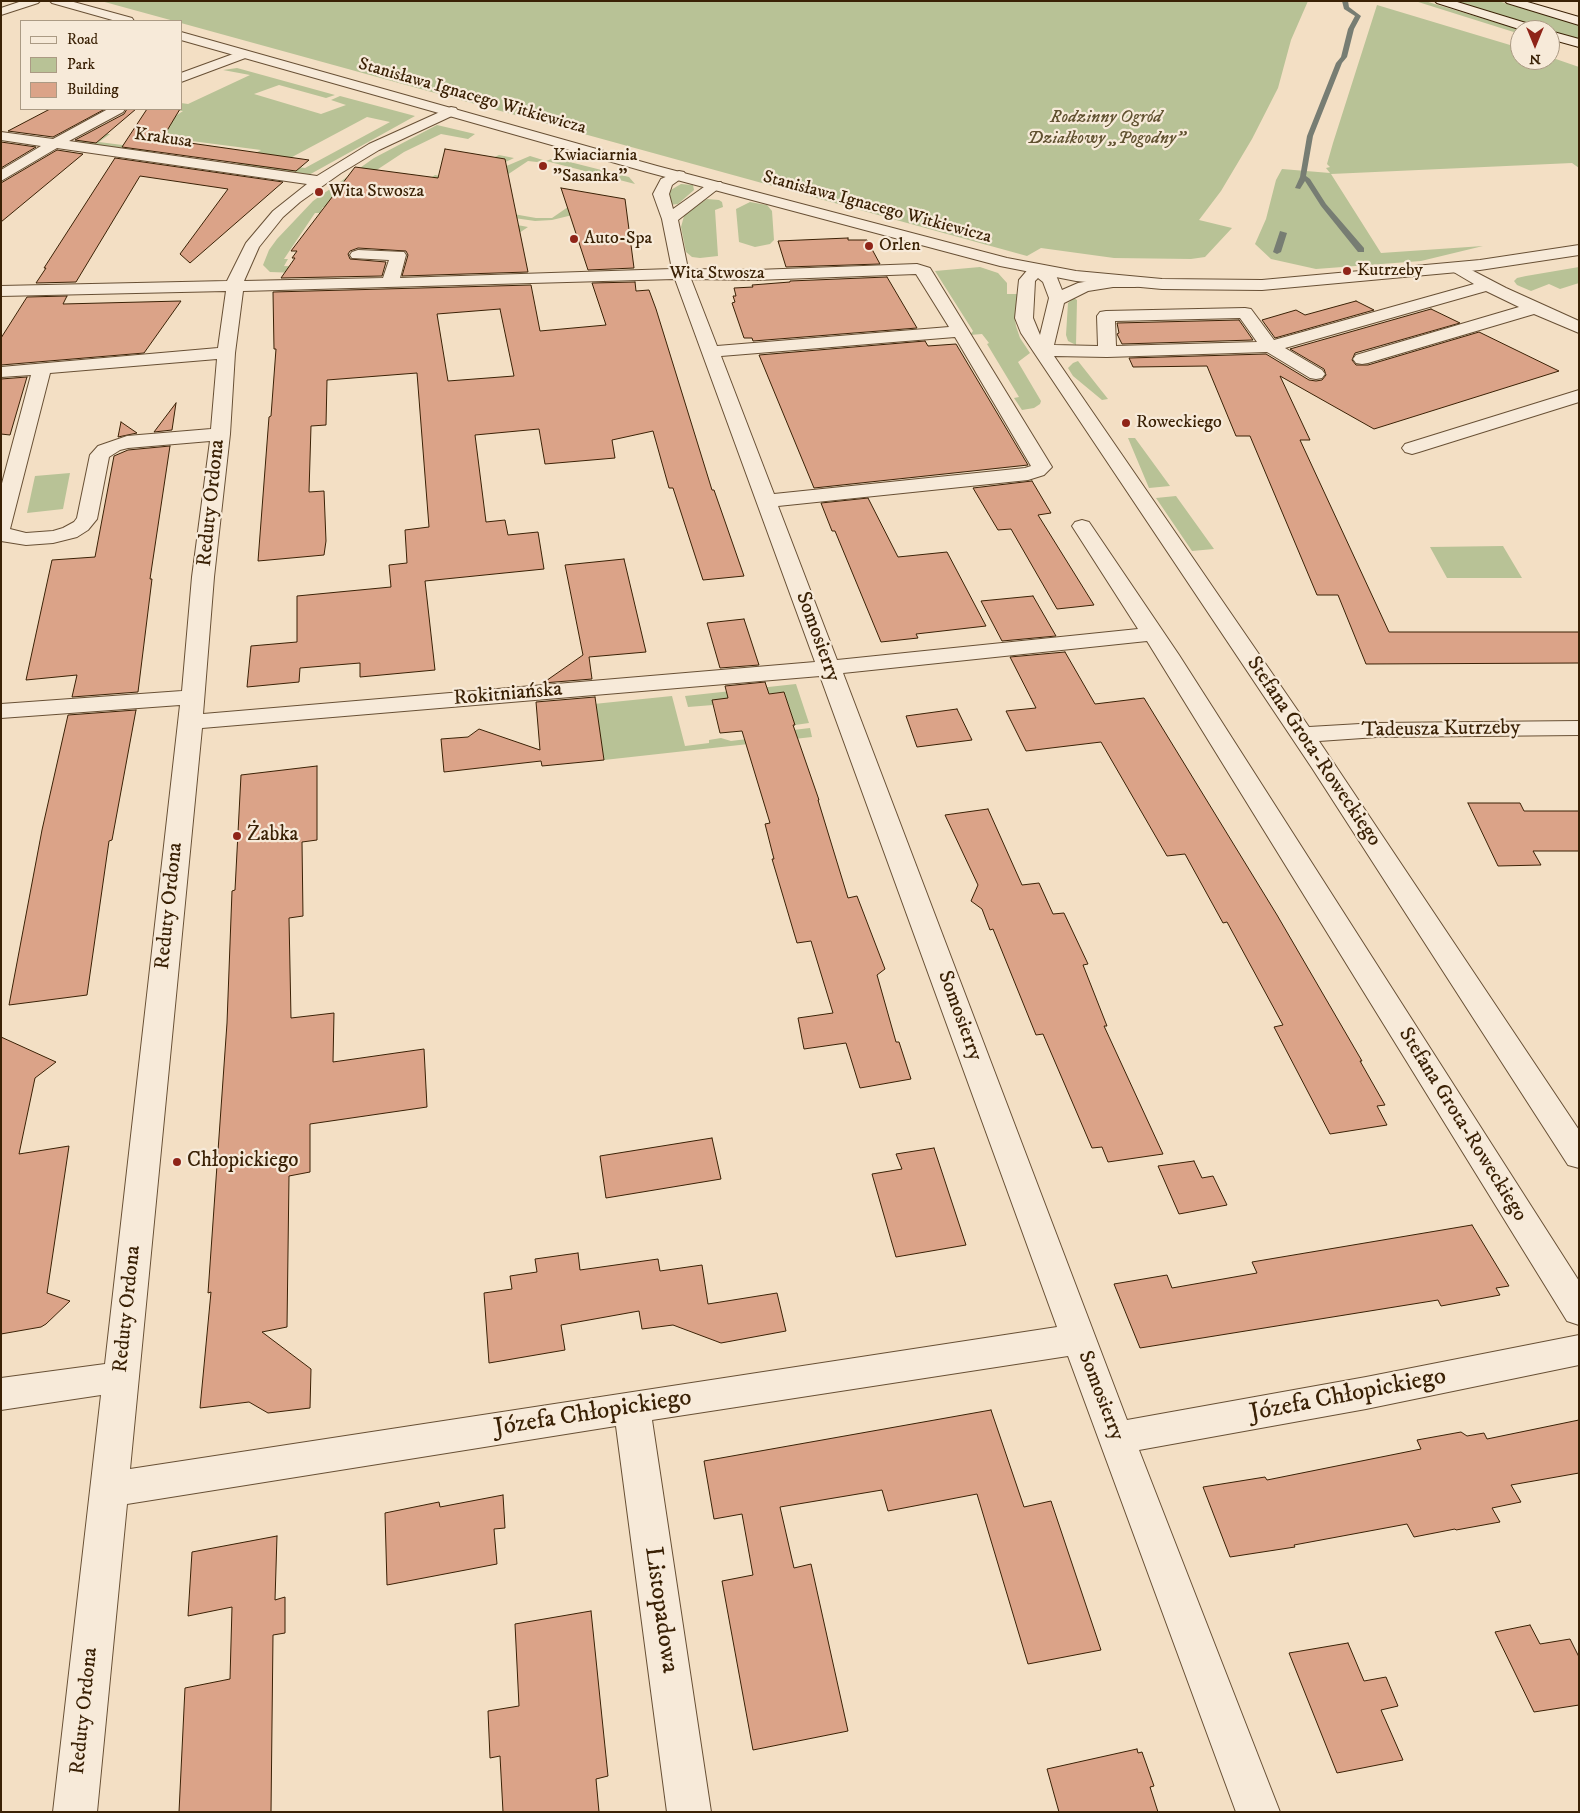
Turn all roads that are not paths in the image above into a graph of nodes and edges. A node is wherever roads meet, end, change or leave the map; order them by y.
1 (34, 1) edge
2 (56, 1) edge
3 (1441, 1) edge
4 (1511, 1) edge
5 (1, 12) edge
6 (124, 20) edge
7 (1579, 21) edge
8 (1510, 22) edge
9 (182, 36) edge
10 (1560, 37) edge
11 (1579, 43) edge
12 (244, 54) junction
13 (182, 78) edge
14 (116, 110) edge
15 (451, 112) junction
16 (1, 136) edge
17 (56, 143) junction
18 (679, 175) junction
19 (1, 177) edge
20 (319, 181) junction
21 (716, 185) junction
22 (670, 218) junction
23 (1579, 250) edge
24 (358, 254) dead end
25 (1458, 268) junction
26 (1036, 270) junction
27 (681, 274) junction
28 (1135, 282) junction
29 (390, 283) junction
30 (1488, 285) junction
31 (234, 286) junction
32 (1, 291) edge
33 (1057, 300) junction
34 (1536, 308) junction
35 (1579, 328) edge
36 (959, 331) junction
37 (1270, 348) junction
38 (1043, 350) junction
39 (710, 352) junction
40 (1108, 352) junction
41 (226, 353) junction
42 (1362, 360) dead end
43 (42, 369) junction
44 (3, 372) dead end
45 (1316, 374) dead end
46 (1579, 396) edge
47 (220, 434) junction
48 (1412, 448) dead end
49 (766, 501) junction
50 (1082, 526) dead end
51 (1, 527) edge
52 (1, 532) edge
53 (1153, 634) junction
54 (827, 668) junction
55 (191, 709) junction
56 (1, 711) edge
57 (1579, 728) edge
58 (1302, 736) junction
59 (1579, 1156) edge
60 (1579, 1311) edge
61 (1079, 1340) junction
62 (1579, 1350) edge
63 (120, 1377) junction
64 (1, 1394) edge
65 (632, 1407) junction
66 (1116, 1438) junction
67 (108, 1490) junction
68 (75, 1812) edge
69 (689, 1812) edge
70 (1258, 1812) edge

1 - 5 street
2 - 6 street
3 - 8 street
4 - 7 street
9 - 12 street, Stanisława Ignacego Witkiewicza
10 - 11 street
12 - 13 street
12 - 15 street, Stanisława Ignacego Witkiewicza
14 - 17 street
15 - 18 street, Stanisława Ignacego Witkiewicza
15 - 20 street, Reduty Ordona
16 - 17 street, Krakusa
17 - 19 street
17 - 20 street, Krakusa
18 - 21 street, Stanisława Ignacego Witkiewicza
18 - 22 street, Somosierry
20 - 31 street, Reduty Ordona
21 - 22 street
21 - 26 street, Stanisława Ignacego Witkiewicza
22 - 27 street, Somosierry
23 - 25 street, Stanisława Ignacego Witkiewicza
24 - 29 street
25 - 28 street, Stanisława Ignacego Witkiewicza
25 - 30 street
26 - 28 street, Stanisława Ignacego Witkiewicza
26 - 33 street
26 - 38 street, Stefana Grota-Roweckiego
27 - 29 street, Wita Stwosza
27 - 36 street, Wita Stwosza
27 - 39 street, Somosierry
28 - 33 street
29 - 31 street, Wita Stwosza
30 - 34 street
30 - 37 street
31 - 32 street, Wita Stwosza
31 - 41 street, Reduty Ordona
33 - 38 street
34 - 35 street
34 - 42 street
36 - 39 street
36 - 49 street, Wita Stwosza
37 - 40 street
37 - 40 street
37 - 45 street
38 - 40 street
38 - 58 street, Stefana Grota-Roweckiego
39 - 49 street, Somosierry
41 - 43 street
41 - 47 street, Reduty Ordona
43 - 44 street
43 - 51 street
46 - 48 street
47 - 52 street
47 - 55 street, Reduty Ordona
49 - 54 street, Somosierry
50 - 53 street, Stefana Grota-Roweckiego
53 - 54 street
53 - 60 street, Stefana Grota-Roweckiego
54 - 55 street, Rokitniańska
54 - 61 street, Somosierry
55 - 56 street, Rokitniańska
55 - 63 street, Reduty Ordona
57 - 58 street, Tadeusza Kutrzeby
58 - 59 street, Stefana Grota-Roweckiego
61 - 65 street, Józefa Chłopickiego
61 - 66 street, Somosierry
62 - 66 street, Józefa Chłopickiego
63 - 64 street
63 - 67 street, Reduty Ordona
65 - 67 street, Józefa Chłopickiego
65 - 69 street, Listopadowa
66 - 70 street, Somosierry
67 - 68 street, Reduty Ordona

